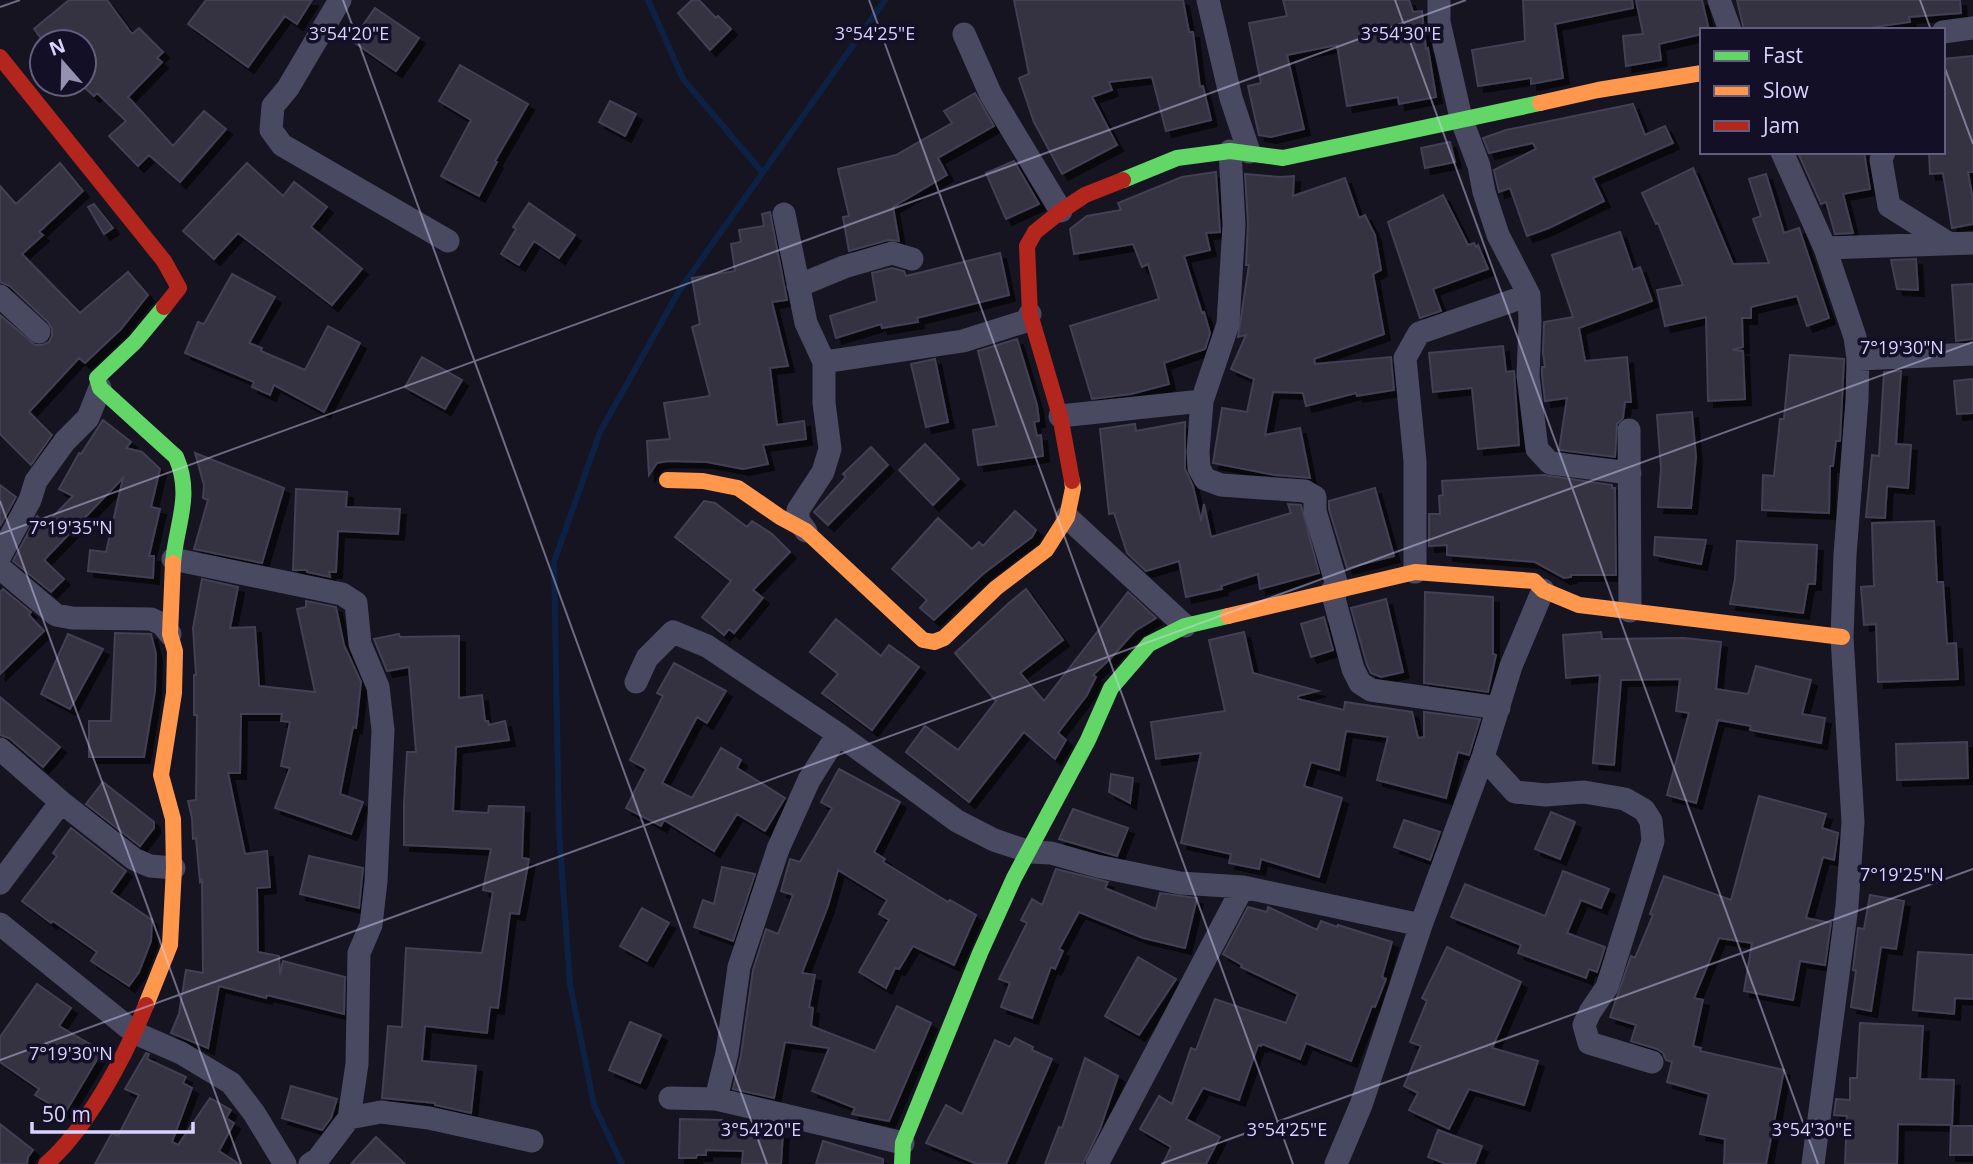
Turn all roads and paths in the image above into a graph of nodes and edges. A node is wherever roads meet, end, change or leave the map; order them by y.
1 (1208, 0) edge
2 (1439, 0) edge
3 (1719, 0) edge
4 (339, 1) edge
5 (1729, 28) edge
6 (1973, 28) edge
7 (1945, 32) edge
8 (964, 34) dead end
9 (0, 57) edge
10 (1700, 73) edge
11 (1461, 118) junction
12 (1240, 151) junction
13 (1783, 154) edge
14 (1883, 154) edge
15 (1061, 211) junction
16 (784, 214) dead end
17 (447, 241) dead end
18 (1948, 243) junction
19 (1973, 243) edge
20 (1825, 248) junction
21 (912, 259) dead end
22 (798, 286) junction
23 (1529, 295) junction
24 (0, 296) edge
25 (1030, 314) junction
26 (39, 332) dead end
27 (1973, 354) edge
28 (1857, 359) junction
29 (824, 362) junction
30 (100, 388) junction
31 (1202, 401) junction
32 (1060, 416) junction
33 (1629, 430) dead end
34 (1630, 473) junction
35 (667, 480) dead end
36 (1067, 517) junction
37 (806, 531) junction
38 (0, 556) edge
39 (173, 559) junction
40 (0, 568) edge
41 (1415, 572) junction
42 (1335, 590) junction
43 (1543, 590) junction
44 (1630, 611) junction
45 (1185, 626) junction
46 (170, 634) junction
47 (1842, 638) junction
48 (636, 682) dead end
49 (1499, 708) junction
50 (838, 734) junction
51 (0, 749) edge
52 (1483, 757) junction
53 (61, 802) junction
54 (1030, 852) junction
55 (174, 868) junction
56 (0, 883) edge
57 (1243, 887) junction
58 (0, 924) edge
59 (1421, 925) junction
60 (135, 1033) junction
61 (1652, 1062) dead end
62 (670, 1098) dead end
63 (716, 1099) junction
64 (349, 1118) junction
65 (532, 1141) dead end
66 (902, 1153) edge
67 (46, 1164) edge
68 (285, 1164) edge
69 (310, 1164) edge
70 (1097, 1164) edge
71 (1336, 1164) edge
72 (1813, 1164) edge

1 - 12 street
2 - 11 street
3 - 5 street
4 - 17 street
6 - 7 street
8 - 15 street
9 - 30 street
10 - 11 street
11 - 12 street
11 - 23 street
12 - 15 street
12 - 31 street
13 - 20 street
14 - 18 street
15 - 25 street
16 - 22 street
18 - 19 street
18 - 20 street
20 - 28 street
21 - 22 street
22 - 29 street
23 - 34 street
23 - 41 street
24 - 26 street
25 - 29 street
25 - 32 street
27 - 28 street
28 - 47 street
29 - 37 street
30 - 38 street
30 - 39 street
31 - 32 street
31 - 42 street
32 - 36 street
33 - 34 street
34 - 44 street
35 - 37 street
36 - 37 street
36 - 45 street
39 - 46 street
39 - 64 street
40 - 46 street
41 - 42 street
41 - 43 street
42 - 45 street
42 - 49 street
43 - 44 street
43 - 49 street
44 - 47 street
45 - 54 street
46 - 55 street
47 - 72 street
48 - 50 street
49 - 52 street
50 - 54 street
50 - 63 street
51 - 53 street
52 - 59 street
52 - 61 street
53 - 55 street
53 - 56 street
54 - 57 street
54 - 66 street
55 - 60 street
57 - 59 street
57 - 70 street
58 - 60 street
59 - 71 street
60 - 67 street
60 - 68 street
62 - 63 street
63 - 66 street
64 - 65 street
64 - 69 street

